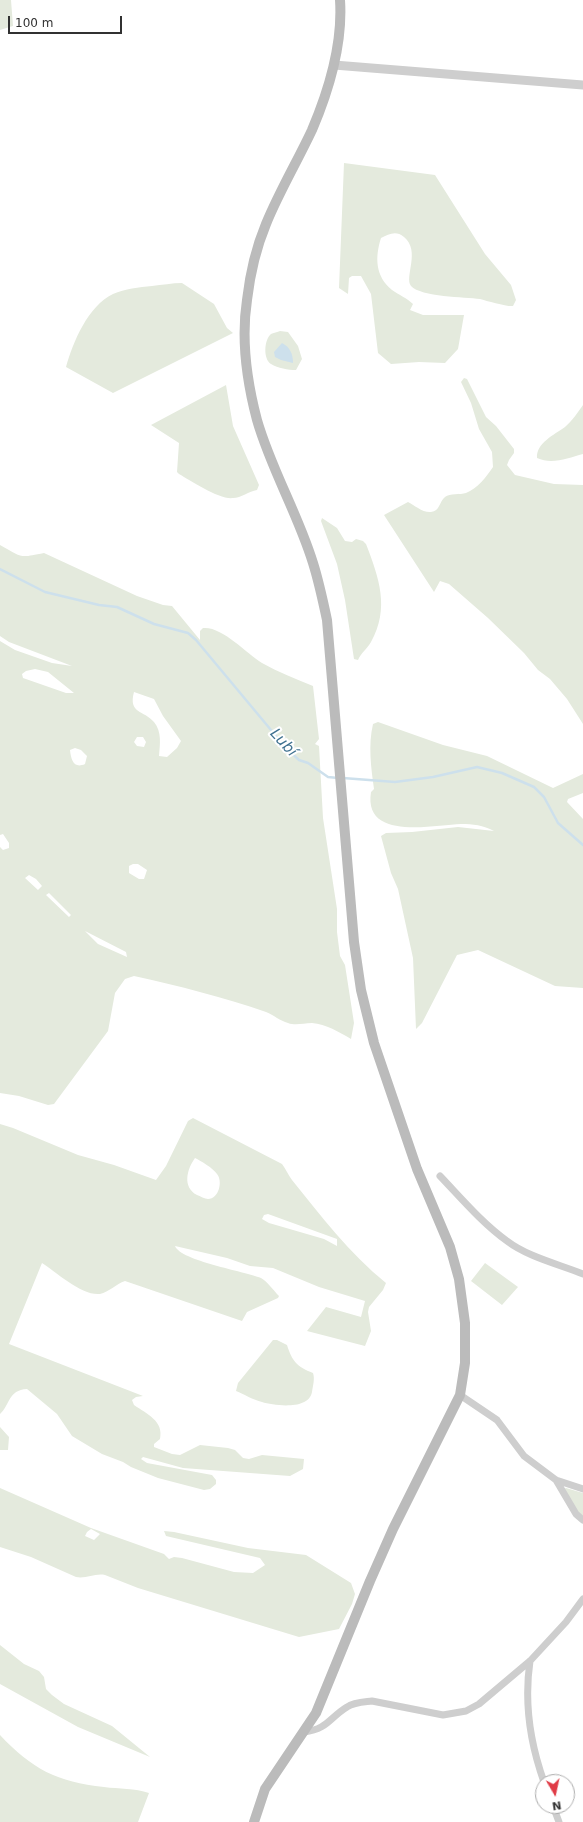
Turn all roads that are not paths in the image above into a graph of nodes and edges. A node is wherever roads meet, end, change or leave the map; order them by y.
1 (340, 0) edge
2 (334, 65) junction
3 (583, 85) edge
4 (440, 1176) dead end
5 (583, 1274) edge
6 (460, 1394) junction
7 (556, 1480) junction
8 (583, 1489) edge
9 (583, 1520) edge
10 (583, 1599) edge
11 (530, 1661) junction
12 (304, 1732) junction
13 (541, 1774) edge
14 (254, 1822) edge

1 - 2 main road
2 - 3 street
2 - 6 main road
4 - 5 street
6 - 7 street
6 - 12 main road
7 - 8 street
7 - 9 street
10 - 11 street
11 - 12 street
11 - 13 street
12 - 14 main road

